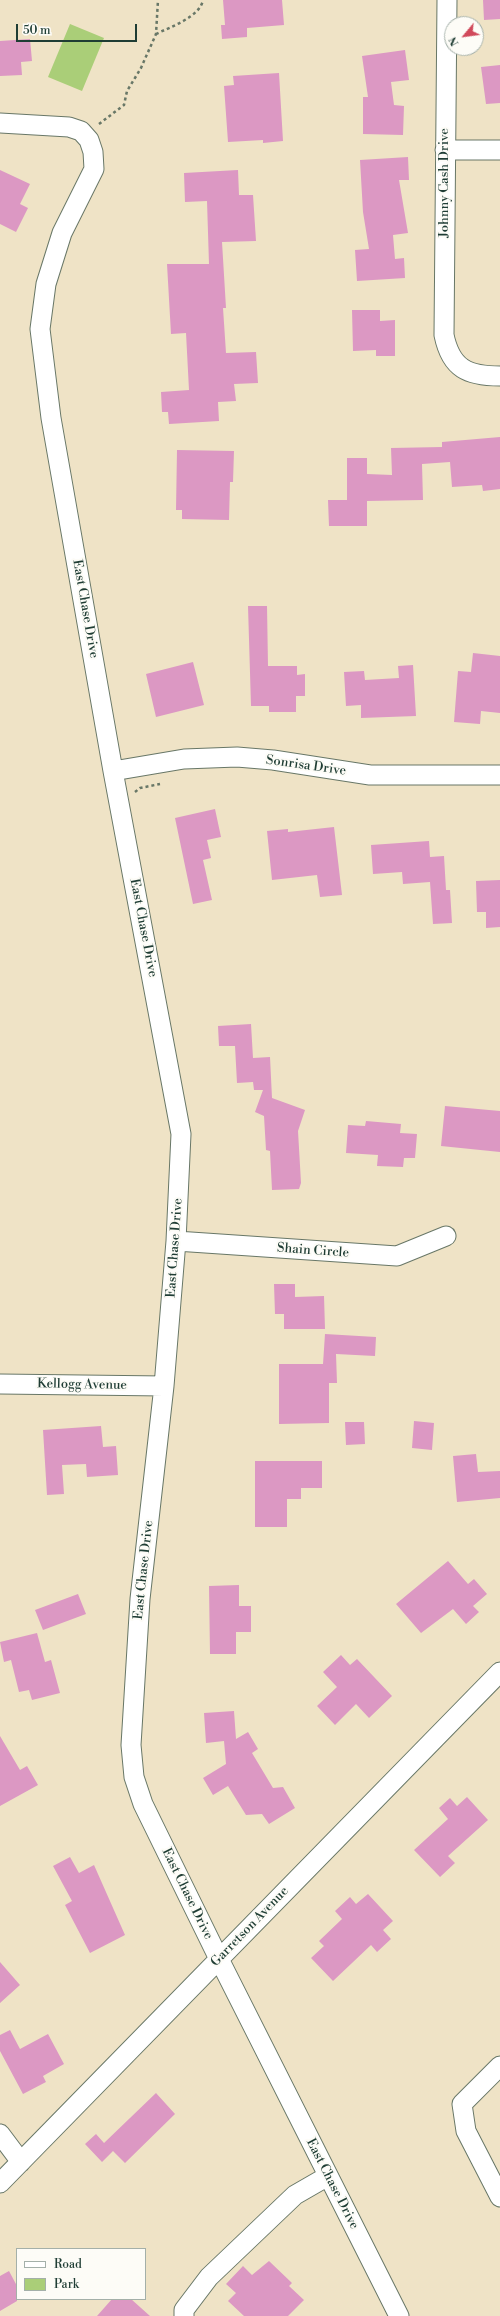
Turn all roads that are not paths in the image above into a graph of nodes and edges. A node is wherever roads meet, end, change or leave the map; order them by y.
1 (447, 0) edge
2 (0, 123) edge
3 (445, 150) junction
4 (500, 150) edge
5 (500, 376) edge
6 (113, 770) junction
7 (500, 775) edge
8 (446, 1236) dead end
9 (176, 1241) junction
10 (0, 1384) edge
11 (164, 1386) junction
12 (500, 1672) edge
13 (219, 1960) junction
14 (500, 2066) edge
15 (0, 2134) edge
16 (20, 2162) junction
17 (328, 2176) junction
18 (0, 2183) edge
19 (500, 2196) edge
20 (184, 2316) edge
21 (399, 2316) edge

1 - 3 street, Johnny Cash Drive
2 - 6 street, East Chase Drive
3 - 4 street
3 - 5 street, Johnny Cash Drive
6 - 7 street, Sonrisa Drive
6 - 9 street, East Chase Drive
8 - 9 street, Shain Circle
9 - 11 street, East Chase Drive
10 - 11 street, Kellogg Avenue
11 - 13 street, East Chase Drive
12 - 13 street, Garretson Avenue
13 - 16 street, Garretson Avenue
13 - 17 street, East Chase Drive
14 - 19 street
15 - 16 street
16 - 18 street, Garretson Avenue
17 - 20 street
17 - 21 street, East Chase Drive

